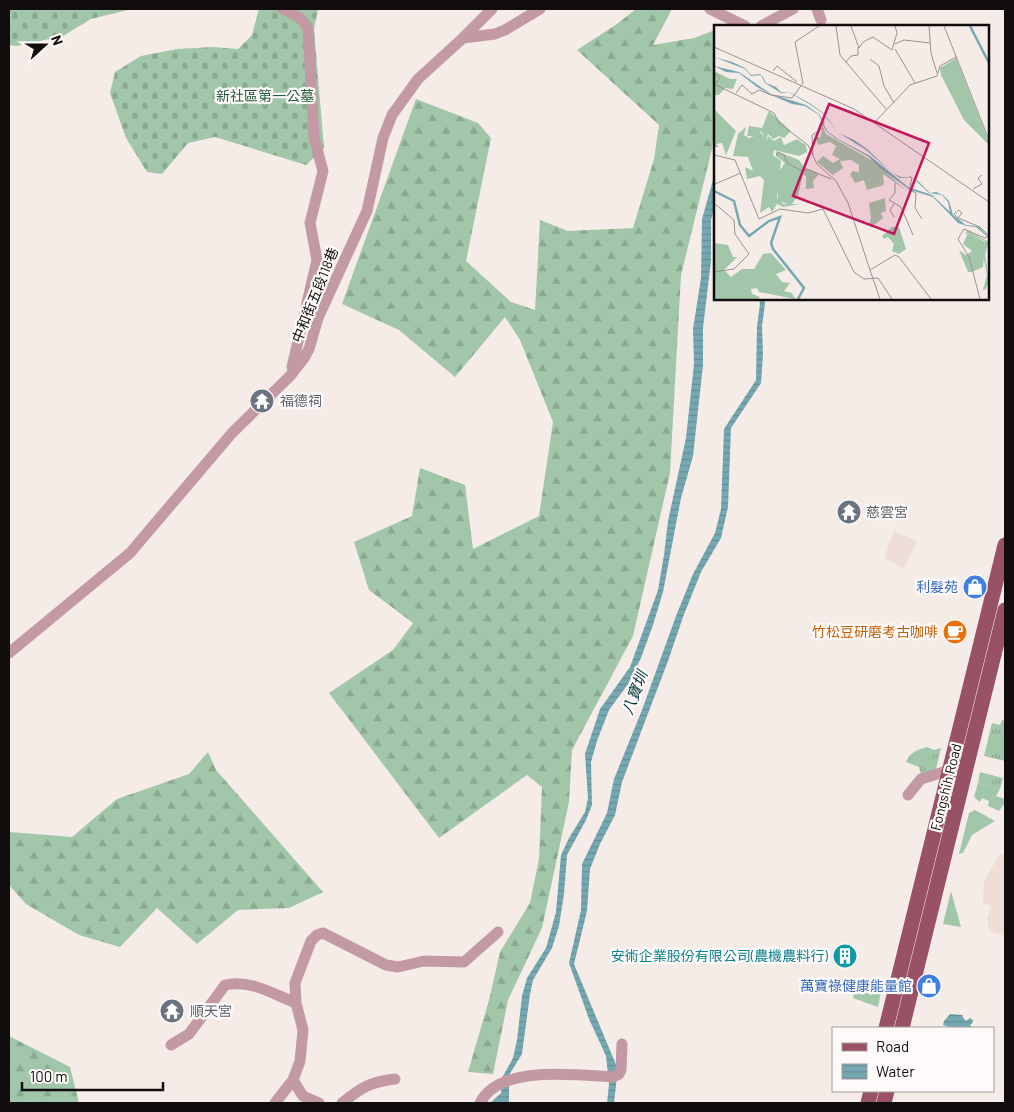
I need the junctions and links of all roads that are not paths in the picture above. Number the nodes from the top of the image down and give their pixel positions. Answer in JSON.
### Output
{"nodes":[{"id":1,"x":283,"y":9,"type":"edge"},
{"id":2,"x":492,"y":9,"type":"edge"},
{"id":3,"x":540,"y":9,"type":"edge"},
{"id":4,"x":710,"y":9,"type":"edge"},
{"id":5,"x":792,"y":9,"type":"edge"},
{"id":6,"x":743,"y":25,"type":"edge"},
{"id":7,"x":763,"y":25,"type":"edge"},
{"id":8,"x":463,"y":38,"type":"junction"},
{"id":9,"x":290,"y":376,"type":"junction"},
{"id":10,"x":1005,"y":545,"type":"edge"},
{"id":11,"x":1005,"y":610,"type":"edge"},
{"id":12,"x":9,"y":654,"type":"edge"},
{"id":13,"x":950,"y":770,"type":"junction"},
{"id":14,"x":908,"y":795,"type":"dead end"},
{"id":15,"x":498,"y":932,"type":"dead end"},
{"id":16,"x":296,"y":1003,"type":"junction"},
{"id":17,"x":886,"y":1027,"type":"edge"},
{"id":18,"x":902,"y":1027,"type":"edge"},
{"id":19,"x":622,"y":1044,"type":"dead end"},
{"id":20,"x":171,"y":1045,"type":"dead end"},
{"id":21,"x":293,"y":1080,"type":"junction"},
{"id":22,"x":395,"y":1080,"type":"dead end"},
{"id":23,"x":275,"y":1103,"type":"edge"},
{"id":24,"x":319,"y":1103,"type":"edge"},
{"id":25,"x":342,"y":1103,"type":"edge"},
{"id":26,"x":480,"y":1103,"type":"edge"}],
"edges":[{"from":1,"to":9,"type":"street"},
{"from":2,"to":8,"type":"street","name":"中和街五段118巷"},
{"from":3,"to":8,"type":"street"},
{"from":4,"to":6,"type":"street"},
{"from":5,"to":7,"type":"street"},
{"from":8,"to":9,"type":"street","name":"中和街五段118巷"},
{"from":9,"to":12,"type":"street","name":"中和街五段118巷"},
{"from":10,"to":13,"type":"main road","name":"Fongshih Road"},
{"from":11,"to":18,"type":"main road","name":"Fongshih Road"},
{"from":13,"to":14,"type":"street"},
{"from":13,"to":17,"type":"main road","name":"Fongshih Road"},
{"from":15,"to":16,"type":"street"},
{"from":16,"to":20,"type":"street"},
{"from":16,"to":21,"type":"street"},
{"from":19,"to":26,"type":"street"},
{"from":21,"to":23,"type":"street"},
{"from":21,"to":24,"type":"street"},
{"from":22,"to":25,"type":"street"}]}
